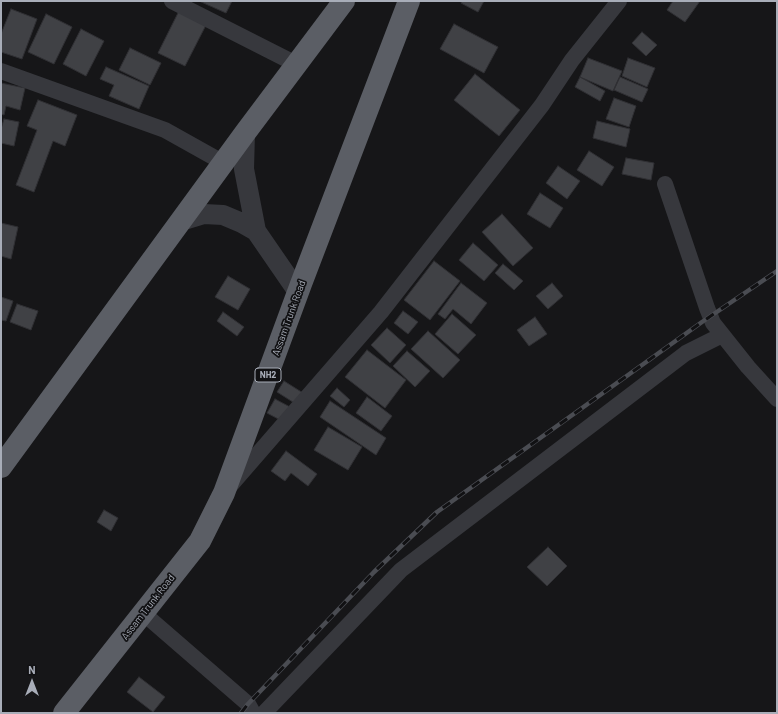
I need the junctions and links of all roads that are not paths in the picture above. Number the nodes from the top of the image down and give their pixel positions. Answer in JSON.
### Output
{"nodes":[{"id":1,"x":172,"y":1,"type":"edge"},
{"id":2,"x":344,"y":1,"type":"edge"},
{"id":3,"x":409,"y":1,"type":"edge"},
{"id":4,"x":619,"y":1,"type":"edge"},
{"id":5,"x":296,"y":64,"type":"junction"},
{"id":6,"x":1,"y":71,"type":"edge"},
{"id":7,"x":246,"y":133,"type":"junction"},
{"id":8,"x":224,"y":163,"type":"junction"},
{"id":9,"x":665,"y":184,"type":"dead end"},
{"id":10,"x":181,"y":221,"type":"junction"},
{"id":11,"x":256,"y":231,"type":"junction"},
{"id":12,"x":298,"y":292,"type":"junction"},
{"id":13,"x":722,"y":335,"type":"junction"},
{"id":14,"x":777,"y":399,"type":"edge"},
{"id":15,"x":1,"y":467,"type":"edge"},
{"id":16,"x":224,"y":493,"type":"junction"},
{"id":17,"x":143,"y":613,"type":"junction"},
{"id":18,"x":64,"y":713,"type":"edge"},
{"id":19,"x":253,"y":713,"type":"edge"},
{"id":20,"x":264,"y":713,"type":"edge"}],
"edges":[{"from":1,"to":5,"type":"street"},
{"from":2,"to":5,"type":"highway"},
{"from":3,"to":12,"type":"highway","name":"Assam Trunk Road","number":"NH2"},
{"from":4,"to":16,"type":"street"},
{"from":5,"to":7,"type":"highway"},
{"from":6,"to":8,"type":"street"},
{"from":7,"to":8,"type":"highway"},
{"from":7,"to":11,"type":"street"},
{"from":8,"to":10,"type":"highway"},
{"from":9,"to":13,"type":"street"},
{"from":10,"to":11,"type":"street"},
{"from":10,"to":15,"type":"highway"},
{"from":11,"to":12,"type":"street"},
{"from":12,"to":16,"type":"highway","name":"Assam Trunk Road","number":"NH2"},
{"from":13,"to":14,"type":"street"},
{"from":13,"to":20,"type":"street"},
{"from":16,"to":17,"type":"highway","name":"Assam Trunk Road","number":"NH2"},
{"from":17,"to":18,"type":"highway","name":"Assam Trunk Road","number":"NH2"},
{"from":17,"to":19,"type":"street"}]}
